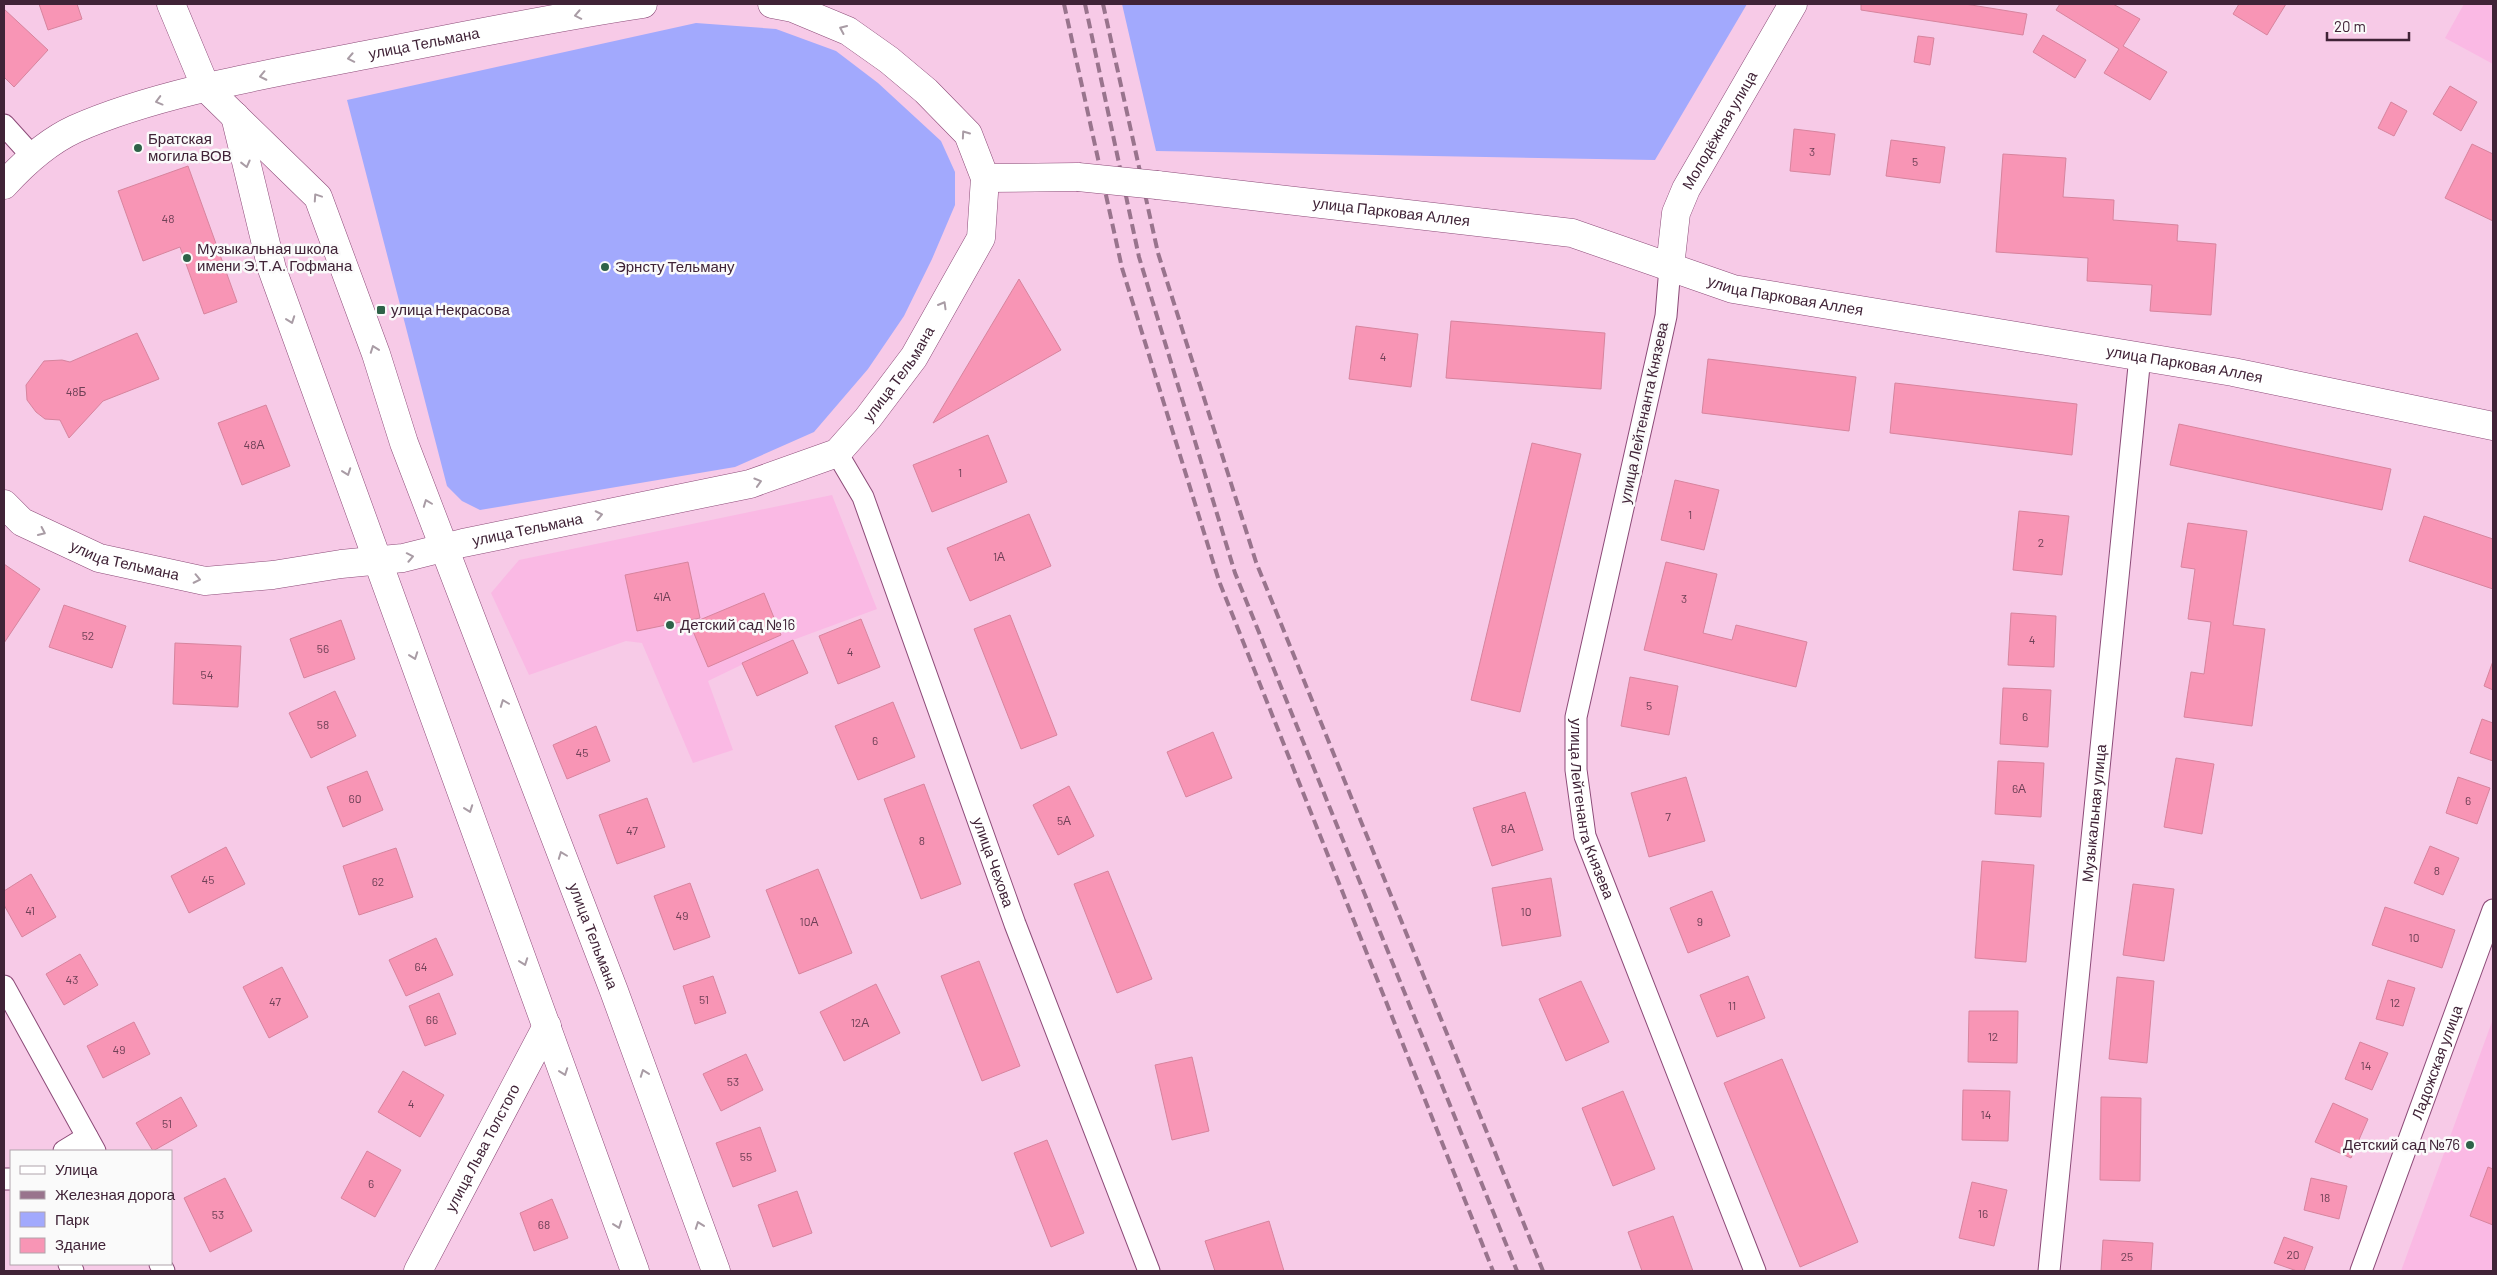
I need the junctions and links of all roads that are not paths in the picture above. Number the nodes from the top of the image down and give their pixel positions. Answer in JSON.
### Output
{"nodes":[{"id":1,"x":171,"y":4,"type":"edge"},
{"id":2,"x":643,"y":4,"type":"edge"},
{"id":3,"x":772,"y":4,"type":"edge"},
{"id":4,"x":1793,"y":4,"type":"edge"},
{"id":5,"x":206,"y":88,"type":"junction"},
{"id":6,"x":234,"y":116,"type":"junction"},
{"id":7,"x":4,"y":125,"type":"edge"},
{"id":8,"x":32,"y":156,"type":"junction"},
{"id":9,"x":985,"y":178,"type":"junction"},
{"id":10,"x":4,"y":185,"type":"edge"},
{"id":11,"x":1670,"y":267,"type":"junction"},
{"id":12,"x":2140,"y":356,"type":"junction"},
{"id":13,"x":2493,"y":426,"type":"edge"},
{"id":14,"x":837,"y":453,"type":"junction"},
{"id":15,"x":4,"y":504,"type":"edge"},
{"id":16,"x":444,"y":548,"type":"junction"},
{"id":17,"x":379,"y":561,"type":"junction"},
{"id":18,"x":2493,"y":910,"type":"edge"},
{"id":19,"x":4,"y":986,"type":"edge"},
{"id":20,"x":547,"y":1026,"type":"junction"},
{"id":21,"x":91,"y":1144,"type":"edge"},
{"id":22,"x":68,"y":1150,"type":"edge"},
{"id":23,"x":418,"y":1271,"type":"edge"},
{"id":24,"x":635,"y":1271,"type":"edge"},
{"id":25,"x":716,"y":1271,"type":"edge"},
{"id":26,"x":1149,"y":1271,"type":"edge"},
{"id":27,"x":1755,"y":1271,"type":"edge"},
{"id":28,"x":2049,"y":1271,"type":"edge"},
{"id":29,"x":2361,"y":1271,"type":"edge"}],
"edges":[{"from":1,"to":5,"type":"street","name":"улица Тельмана"},
{"from":2,"to":5,"type":"street","name":"улица Тельмана","one_way":true},
{"from":9,"to":3,"type":"street","name":"улица Тельмана","one_way":true},
{"from":4,"to":11,"type":"street","name":"Молодёжная улица"},
{"from":5,"to":6,"type":"street","name":"улица Тельмана"},
{"from":5,"to":8,"type":"street","name":"улица Тельмана","one_way":true},
{"from":16,"to":6,"type":"street","name":"улица Тельмана","one_way":true},
{"from":6,"to":17,"type":"street","one_way":true},
{"from":7,"to":8,"type":"street"},
{"from":8,"to":10,"type":"street","name":"улица Тельмана"},
{"from":9,"to":11,"type":"street","name":"улица Парковая Аллея","bridge":true},
{"from":14,"to":9,"type":"street","name":"улица Тельмана","one_way":true},
{"from":11,"to":12,"type":"street","name":"улица Парковая Аллея"},
{"from":11,"to":27,"type":"street","name":"улица Лейтенанта Князева"},
{"from":12,"to":13,"type":"street","name":"улица Парковая Аллея"},
{"from":12,"to":28,"type":"street","name":"Музыкальная улица"},
{"from":16,"to":14,"type":"street","name":"улица Тельмана","one_way":true},
{"from":14,"to":26,"type":"street","name":"улица Чехова"},
{"from":15,"to":17,"type":"street","name":"улица Тельмана","one_way":true},
{"from":17,"to":16,"type":"street","name":"улица Тельмана","one_way":true},
{"from":25,"to":16,"type":"street","name":"улица Тельмана","one_way":true},
{"from":17,"to":20,"type":"street","one_way":true},
{"from":18,"to":29,"type":"street","name":"Ладожская улица"},
{"from":19,"to":21,"type":"street"},
{"from":20,"to":23,"type":"street","name":"улица Льва Толстого"},
{"from":20,"to":24,"type":"street","one_way":true},
{"from":21,"to":22,"type":"street"}]}
